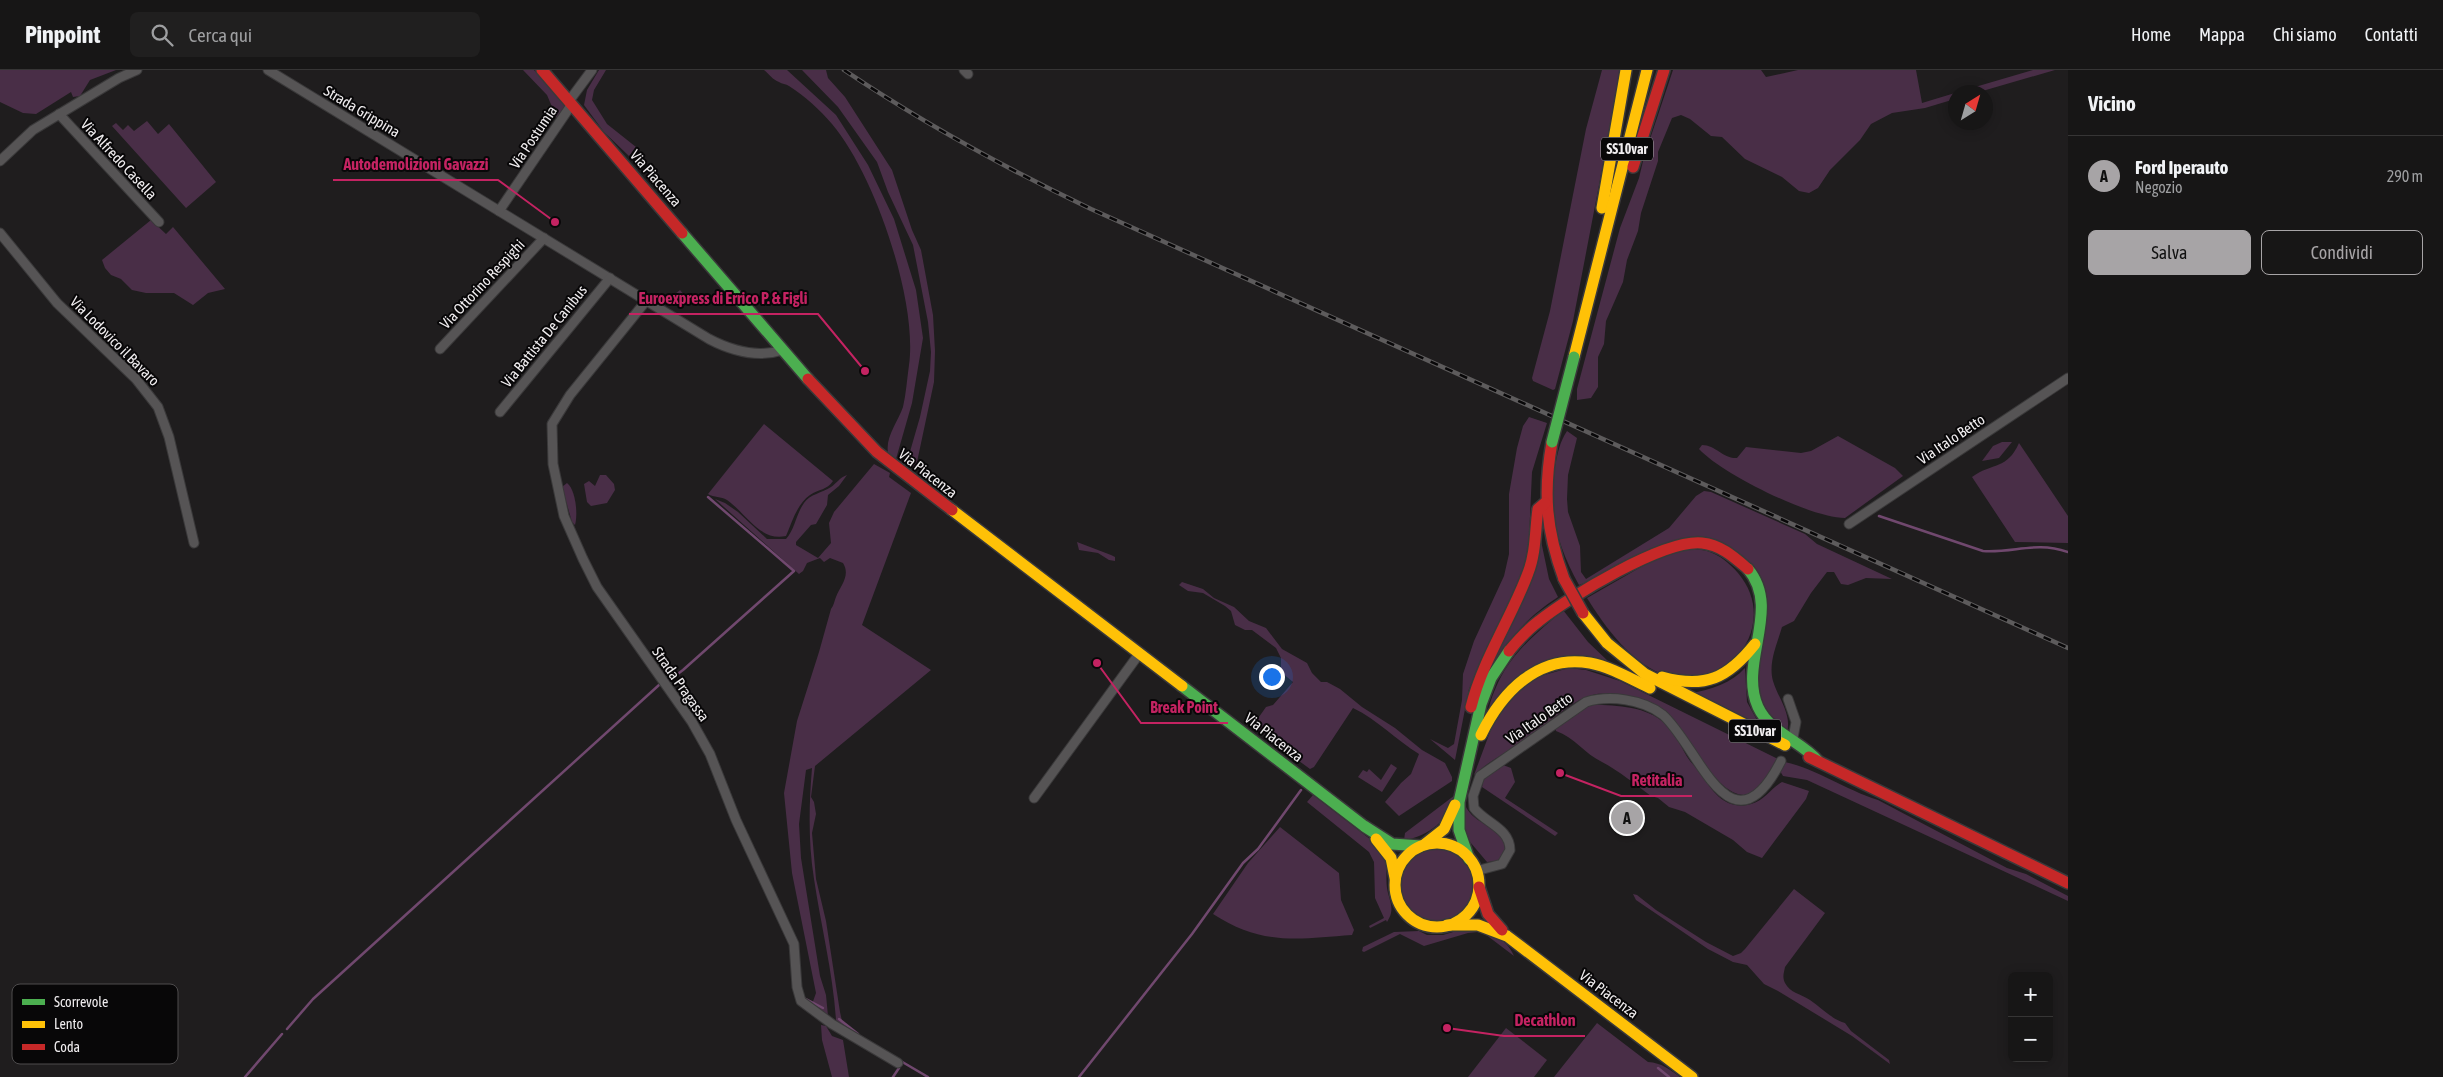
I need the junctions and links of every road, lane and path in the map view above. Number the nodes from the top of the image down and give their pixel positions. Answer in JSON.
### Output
{"nodes":[{"id":1,"x":137,"y":70,"type":"edge"},
{"id":2,"x":268,"y":70,"type":"edge"},
{"id":3,"x":542,"y":70,"type":"edge"},
{"id":4,"x":592,"y":70,"type":"edge"},
{"id":5,"x":1626,"y":70,"type":"edge"},
{"id":6,"x":1647,"y":70,"type":"edge"},
{"id":7,"x":1664,"y":70,"type":"edge"},
{"id":8,"x":570,"y":103,"type":"junction"},
{"id":9,"x":59,"y":114,"type":"junction"},
{"id":10,"x":0,"y":161,"type":"edge"},
{"id":11,"x":499,"y":210,"type":"junction"},
{"id":12,"x":159,"y":222,"type":"dead end"},
{"id":13,"x":1607,"y":229,"type":"junction"},
{"id":14,"x":0,"y":233,"type":"edge"},
{"id":15,"x":544,"y":238,"type":"junction"},
{"id":16,"x":610,"y":278,"type":"junction"},
{"id":17,"x":646,"y":300,"type":"junction"},
{"id":18,"x":440,"y":349,"type":"dead end"},
{"id":19,"x":784,"y":350,"type":"junction"},
{"id":20,"x":2068,"y":378,"type":"edge"},
{"id":21,"x":500,"y":412,"type":"dead end"},
{"id":22,"x":1545,"y":503,"type":"junction"},
{"id":23,"x":1848,"y":524,"type":"dead end"},
{"id":24,"x":194,"y":543,"type":"dead end"},
{"id":25,"x":1757,"y":641,"type":"junction"},
{"id":26,"x":1607,"y":643,"type":"junction"},
{"id":27,"x":1139,"y":654,"type":"junction"},
{"id":28,"x":1788,"y":699,"type":"dead end"},
{"id":29,"x":1693,"y":700,"type":"junction"},
{"id":30,"x":1792,"y":738,"type":"dead end"},
{"id":31,"x":1781,"y":761,"type":"dead end"},
{"id":32,"x":1818,"y":761,"type":"junction"},
{"id":33,"x":1468,"y":765,"type":"junction"},
{"id":34,"x":1460,"y":791,"type":"junction"},
{"id":35,"x":1034,"y":798,"type":"dead end"},
{"id":36,"x":1364,"y":826,"type":"junction"},
{"id":37,"x":1423,"y":845,"type":"junction"},
{"id":38,"x":1469,"y":859,"type":"junction"},
{"id":39,"x":1476,"y":871,"type":"junction"},
{"id":40,"x":1395,"y":880,"type":"junction"},
{"id":41,"x":2068,"y":883,"type":"edge"},
{"id":42,"x":1478,"y":886,"type":"junction"},
{"id":43,"x":1446,"y":925,"type":"junction"},
{"id":44,"x":1507,"y":936,"type":"junction"},
{"id":45,"x":898,"y":1062,"type":"dead end"},
{"id":46,"x":1692,"y":1077,"type":"edge"}],
"edges":[{"from":1,"to":9,"type":"street"},
{"from":2,"to":11,"type":"street","name":"Strada Grippina"},
{"from":3,"to":8,"type":"main road","name":"Via Piacenza"},
{"from":4,"to":8,"type":"street","name":"Via Postumia"},
{"from":5,"to":13,"type":"main road"},
{"from":6,"to":13,"type":"main road","number":"SS10var"},
{"from":7,"to":13,"type":"main road"},
{"from":8,"to":11,"type":"street","name":"Via Postumia"},
{"from":8,"to":19,"type":"main road","name":"Via Piacenza"},
{"from":9,"to":10,"type":"street"},
{"from":9,"to":12,"type":"street","name":"Via Alfredo Casella"},
{"from":11,"to":15,"type":"street","name":"Strada Grippina"},
{"from":13,"to":22,"type":"main road","number":"SS10var","bridge":true},
{"from":14,"to":24,"type":"street","name":"Via Lodovico il Bavaro"},
{"from":15,"to":16,"type":"street","name":"Strada Grippina"},
{"from":15,"to":18,"type":"street","name":"Via Ottorino Respighi"},
{"from":16,"to":17,"type":"street","name":"Strada Grippina"},
{"from":16,"to":21,"type":"street","name":"Via Battista De Canibus"},
{"from":17,"to":19,"type":"street","name":"Strada Grippina"},
{"from":17,"to":45,"type":"street","name":"Strada Pragassa"},
{"from":19,"to":27,"type":"main road","name":"Via Piacenza"},
{"from":20,"to":23,"type":"street","name":"Via Italo Betto"},
{"from":22,"to":26,"type":"main road","number":"SS10var","bridge":true},
{"from":22,"to":34,"type":"main road"},
{"from":25,"to":26,"type":"main road"},
{"from":25,"to":32,"type":"main road"},
{"from":25,"to":33,"type":"main road"},
{"from":26,"to":29,"type":"main road","number":"SS10var"},
{"from":27,"to":35,"type":"street"},
{"from":27,"to":36,"type":"main road","name":"Via Piacenza"},
{"from":28,"to":30,"type":"street"},
{"from":29,"to":32,"type":"main road","number":"SS10var"},
{"from":29,"to":33,"type":"main road"},
{"from":31,"to":39,"type":"street","name":"Via Italo Betto"},
{"from":32,"to":41,"type":"main road","number":"SS10var"},
{"from":33,"to":34,"type":"main road"},
{"from":34,"to":37,"type":"main road"},
{"from":34,"to":38,"type":"main road"},
{"from":36,"to":37,"type":"main road","name":"Via Piacenza"},
{"from":36,"to":40,"type":"main road","name":"Via Piacenza"},
{"from":37,"to":38,"type":"main road"},
{"from":37,"to":40,"type":"main road"},
{"from":38,"to":39,"type":"main road"},
{"from":39,"to":42,"type":"main road"},
{"from":40,"to":43,"type":"main road"},
{"from":42,"to":43,"type":"main road"},
{"from":42,"to":44,"type":"main road"},
{"from":43,"to":44,"type":"main road"},
{"from":44,"to":46,"type":"main road","name":"Via Piacenza"}]}
